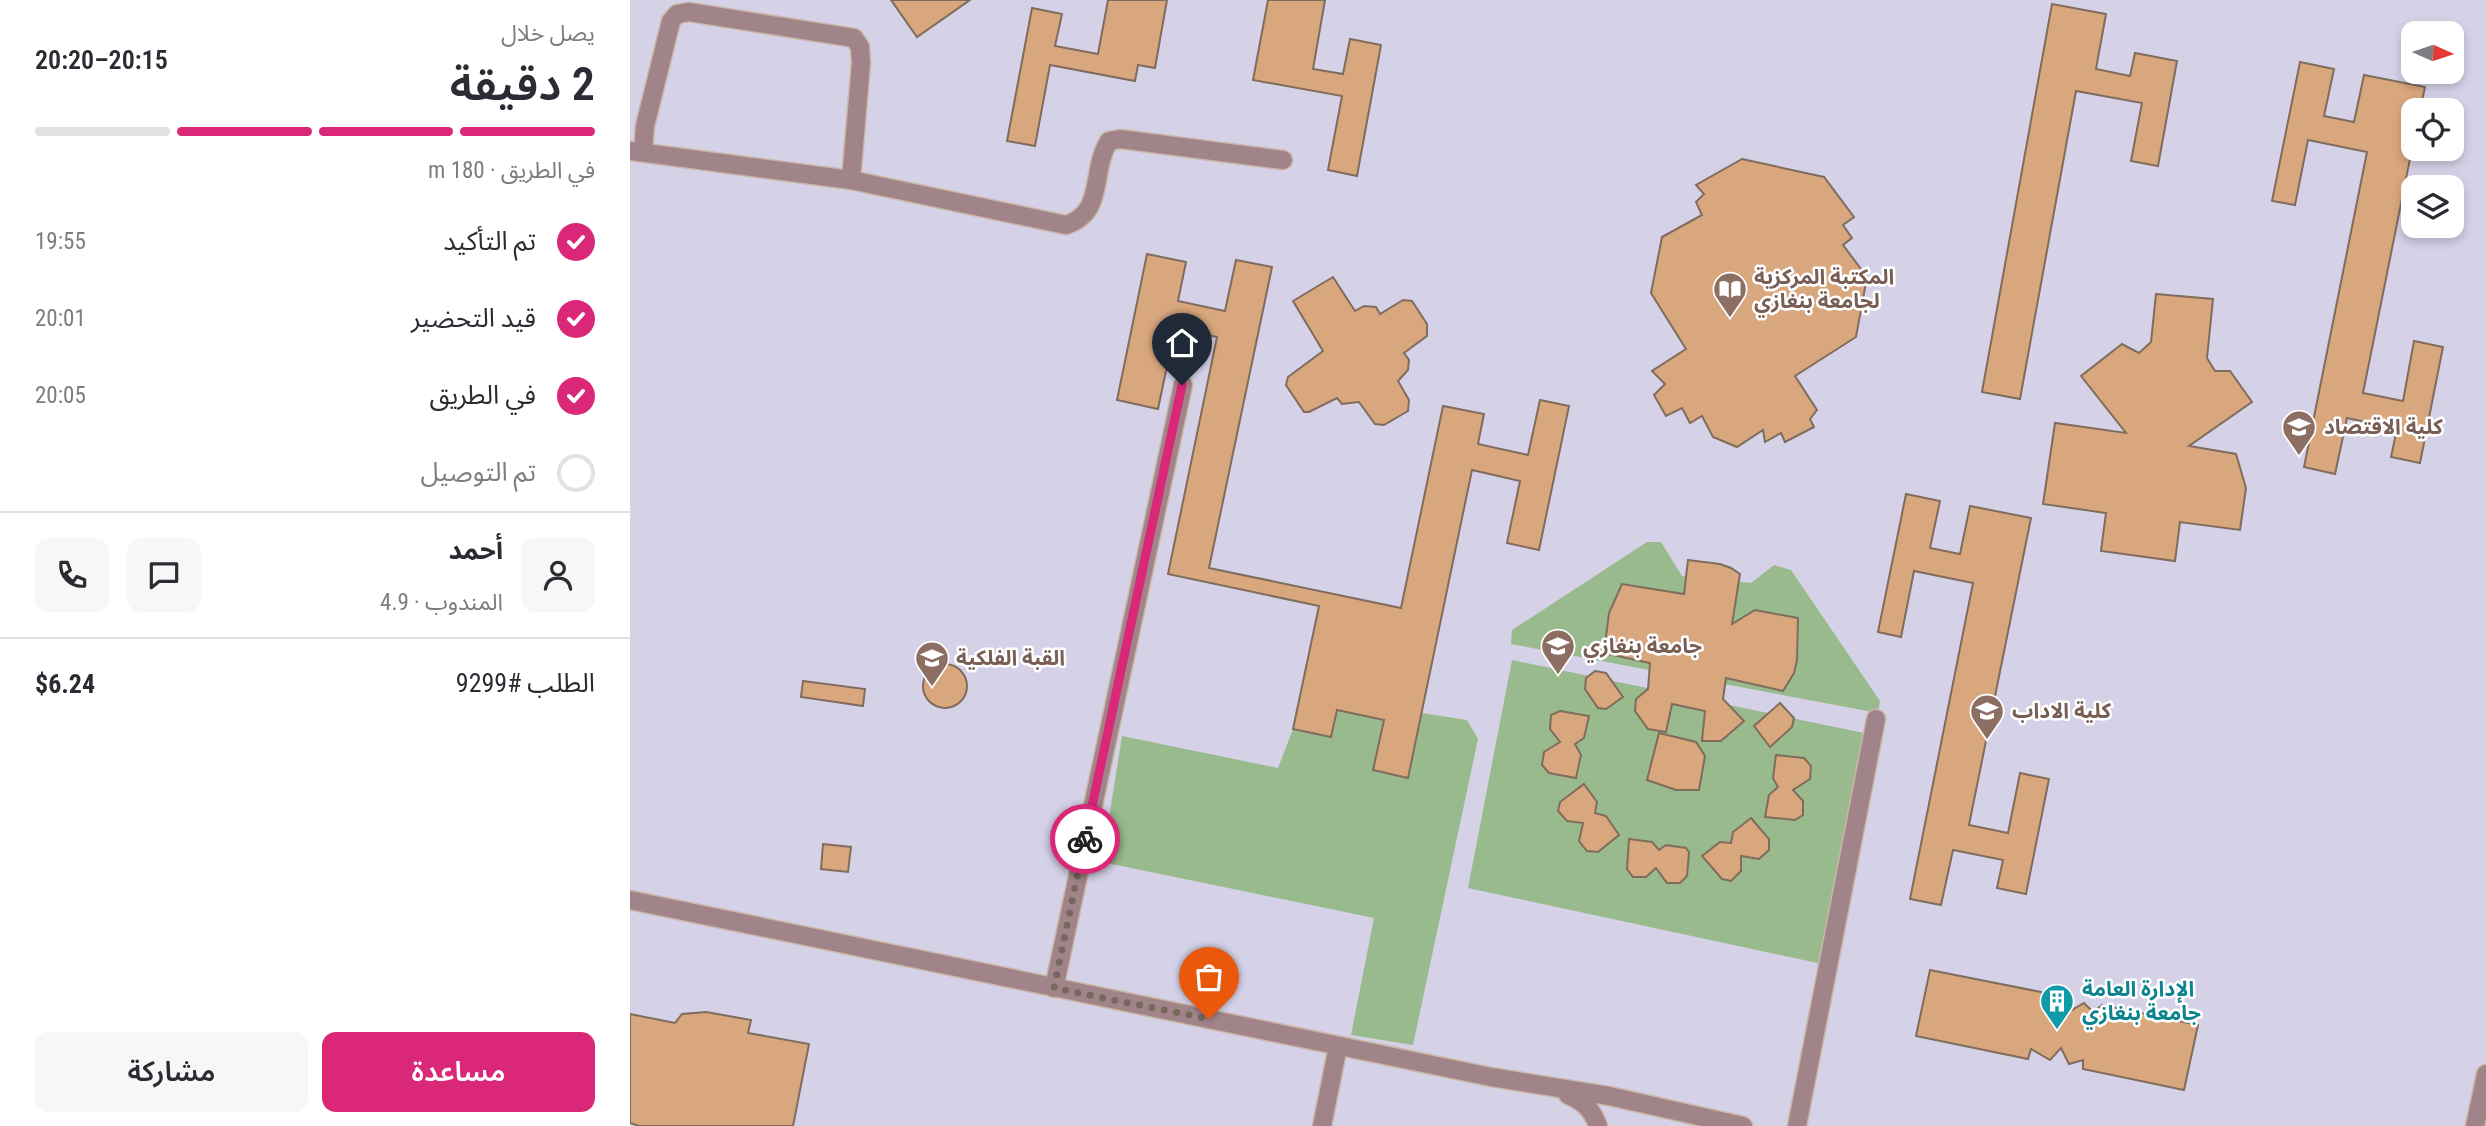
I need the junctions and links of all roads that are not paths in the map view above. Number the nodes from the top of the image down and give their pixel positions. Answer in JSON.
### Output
{"nodes":[{"id":1,"x":638,"y":125,"type":"edge"},
{"id":2,"x":636,"y":152,"type":"edge"},
{"id":3,"x":1283,"y":160,"type":"dead end"},
{"id":4,"x":852,"y":180,"type":"junction"},
{"id":5,"x":1182,"y":385,"type":"dead end"},
{"id":6,"x":1876,"y":719,"type":"dead end"},
{"id":7,"x":630,"y":900,"type":"edge"},
{"id":8,"x":1054,"y":988,"type":"junction"},
{"id":9,"x":1338,"y":1046,"type":"junction"},
{"id":10,"x":2486,"y":1074,"type":"edge"},
{"id":11,"x":1554,"y":1088,"type":"junction"},
{"id":12,"x":1322,"y":1126,"type":"edge"},
{"id":13,"x":1598,"y":1126,"type":"edge"},
{"id":14,"x":1743,"y":1126,"type":"edge"},
{"id":15,"x":1797,"y":1126,"type":"edge"},
{"id":16,"x":2476,"y":1126,"type":"edge"}],
"edges":[{"from":1,"to":2,"type":"lane"},
{"from":1,"to":4,"type":"lane"},
{"from":2,"to":4,"type":"lane"},
{"from":3,"to":4,"type":"lane"},
{"from":5,"to":8,"type":"lane"},
{"from":6,"to":15,"type":"lane"},
{"from":7,"to":8,"type":"lane"},
{"from":8,"to":9,"type":"lane"},
{"from":9,"to":11,"type":"lane"},
{"from":9,"to":12,"type":"lane"},
{"from":10,"to":16,"type":"lane"},
{"from":11,"to":13,"type":"lane"},
{"from":11,"to":14,"type":"lane"}]}
